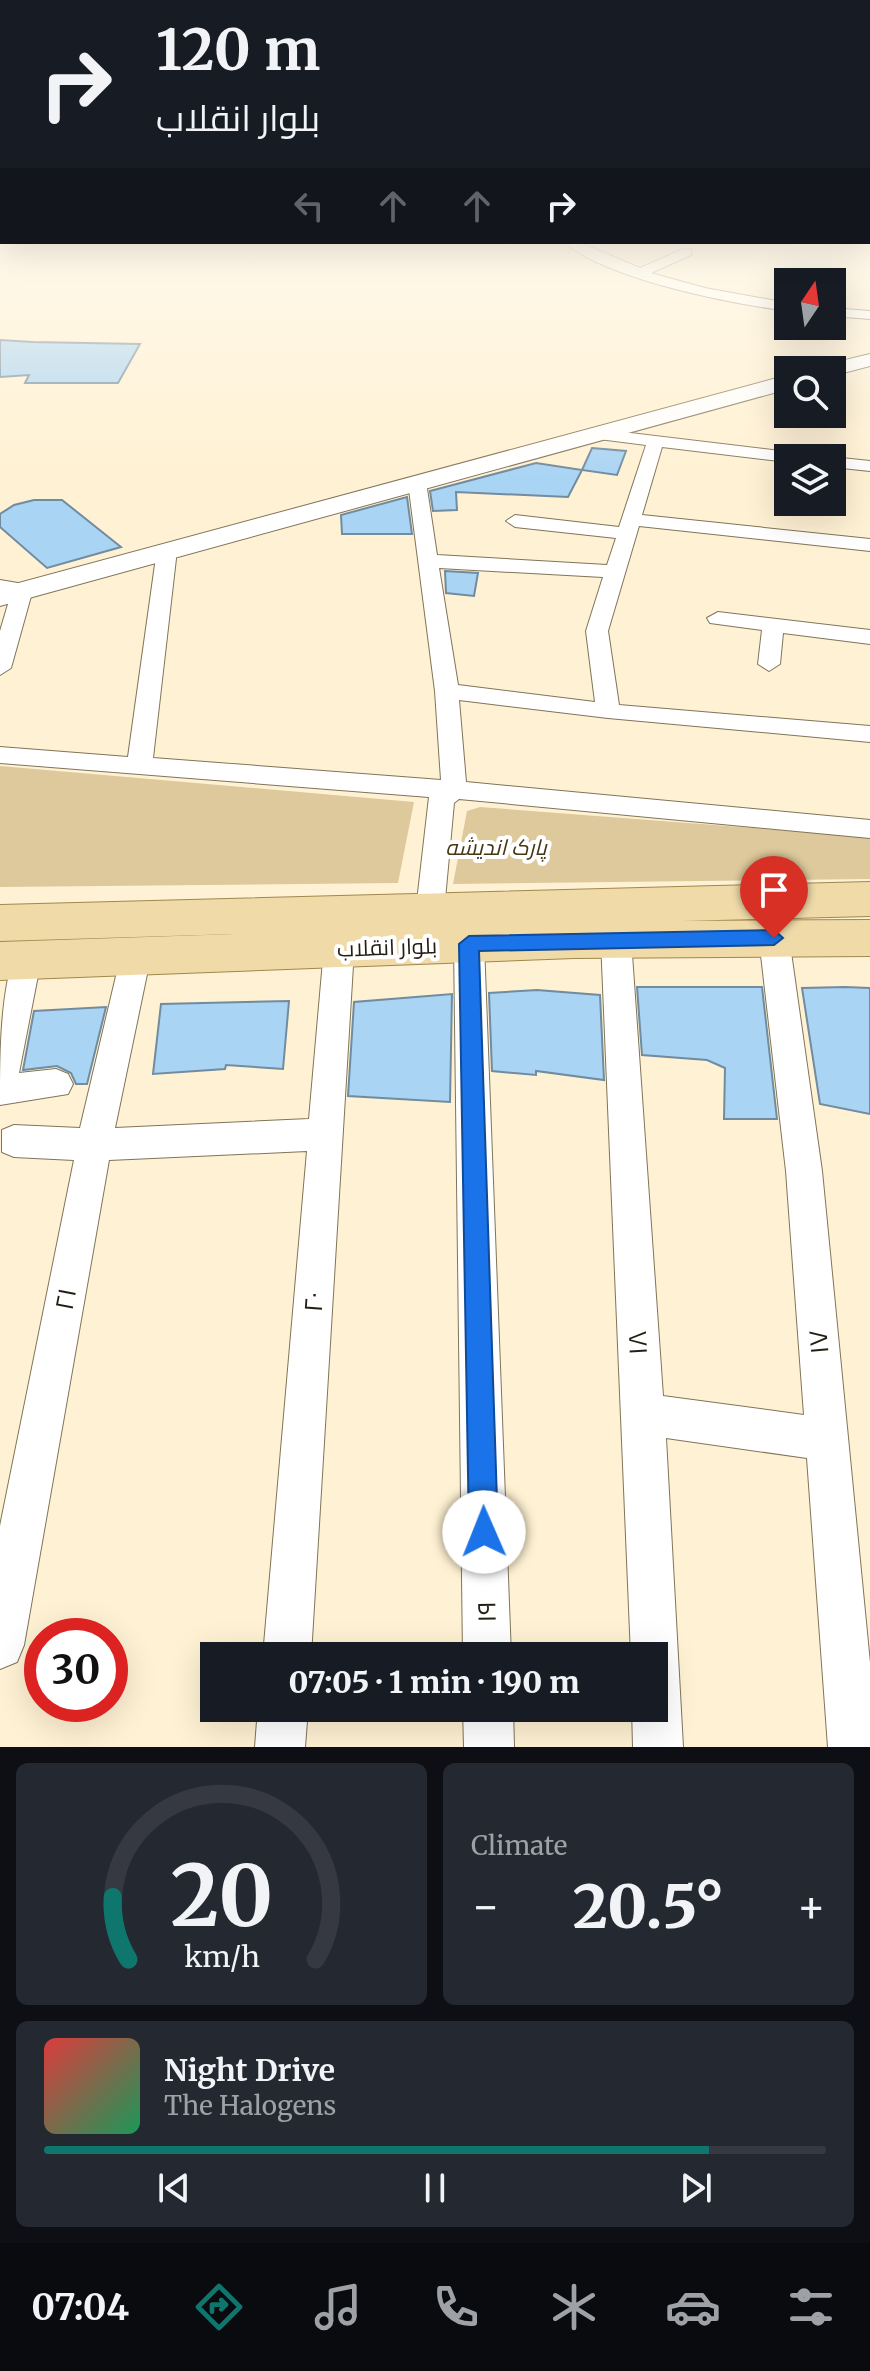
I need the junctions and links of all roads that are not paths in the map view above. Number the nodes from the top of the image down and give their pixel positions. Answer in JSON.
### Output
{"nodes":[{"id":1,"x":867,"y":362,"type":"edge"},
{"id":2,"x":846,"y":367,"type":"edge"},
{"id":3,"x":774,"y":386,"type":"edge"},
{"id":4,"x":597,"y":434,"type":"junction"},
{"id":5,"x":655,"y":443,"type":"junction"},
{"id":6,"x":774,"y":456,"type":"edge"},
{"id":7,"x":846,"y":463,"type":"edge"},
{"id":8,"x":870,"y":466,"type":"edge"},
{"id":9,"x":417,"y":482,"type":"junction"},
{"id":10,"x":515,"y":521,"type":"dead end"},
{"id":11,"x":629,"y":527,"type":"junction"},
{"id":12,"x":870,"y":545,"type":"edge"},
{"id":13,"x":167,"y":550,"type":"junction"},
{"id":14,"x":430,"y":561,"type":"junction"},
{"id":15,"x":615,"y":572,"type":"junction"},
{"id":16,"x":8,"y":590,"type":"edge"},
{"id":17,"x":718,"y":618,"type":"dead end"},
{"id":18,"x":773,"y":625,"type":"junction"},
{"id":19,"x":870,"y":637,"type":"edge"},
{"id":20,"x":769,"y":664,"type":"dead end"},
{"id":21,"x":0,"y":668,"type":"edge"},
{"id":22,"x":447,"y":691,"type":"junction"},
{"id":23,"x":608,"y":711,"type":"junction"},
{"id":24,"x":870,"y":734,"type":"edge"},
{"id":25,"x":0,"y":755,"type":"edge"},
{"id":26,"x":139,"y":767,"type":"junction"},
{"id":27,"x":454,"y":790,"type":"junction"},
{"id":28,"x":870,"y":829,"type":"edge"},
{"id":29,"x":870,"y":899,"type":"edge"},
{"id":30,"x":443,"y":933,"type":"junction"},
{"id":31,"x":774,"y":938,"type":"junction"},
{"id":32,"x":870,"y":938,"type":"edge"},
{"id":33,"x":616,"y":940,"type":"junction"},
{"id":34,"x":9,"y":948,"type":"edge"},
{"id":35,"x":339,"y":949,"type":"junction"},
{"id":36,"x":136,"y":955,"type":"junction"},
{"id":37,"x":0,"y":1083,"type":"edge"},
{"id":38,"x":56,"y":1084,"type":"dead end"},
{"id":39,"x":0,"y":1090,"type":"edge"},
{"id":40,"x":325,"y":1134,"type":"junction"},
{"id":41,"x":14,"y":1141,"type":"dead end"},
{"id":42,"x":94,"y":1145,"type":"junction"},
{"id":43,"x":641,"y":1414,"type":"junction"},
{"id":44,"x":826,"y":1439,"type":"junction"},
{"id":45,"x":288,"y":1642,"type":"edge"},
{"id":46,"x":486,"y":1642,"type":"edge"},
{"id":47,"x":0,"y":1645,"type":"edge"},
{"id":48,"x":282,"y":1722,"type":"edge"},
{"id":49,"x":488,"y":1722,"type":"edge"},
{"id":50,"x":280,"y":1747,"type":"edge"},
{"id":51,"x":489,"y":1747,"type":"edge"},
{"id":52,"x":658,"y":1747,"type":"edge"},
{"id":53,"x":853,"y":1747,"type":"edge"}],
"edges":[{"from":1,"to":2,"type":"street"},
{"from":3,"to":4,"type":"street"},
{"from":4,"to":5,"type":"street"},
{"from":4,"to":9,"type":"street"},
{"from":5,"to":6,"type":"street"},
{"from":5,"to":11,"type":"street"},
{"from":7,"to":8,"type":"street"},
{"from":9,"to":13,"type":"street"},
{"from":9,"to":14,"type":"street"},
{"from":10,"to":11,"type":"street"},
{"from":11,"to":12,"type":"street"},
{"from":11,"to":15,"type":"street"},
{"from":13,"to":16,"type":"street"},
{"from":13,"to":26,"type":"street"},
{"from":14,"to":15,"type":"street"},
{"from":14,"to":22,"type":"street"},
{"from":15,"to":23,"type":"street"},
{"from":16,"to":21,"type":"street"},
{"from":17,"to":18,"type":"street"},
{"from":18,"to":19,"type":"street"},
{"from":18,"to":20,"type":"street"},
{"from":22,"to":23,"type":"street"},
{"from":22,"to":27,"type":"street"},
{"from":23,"to":24,"type":"street"},
{"from":25,"to":26,"type":"street"},
{"from":26,"to":27,"type":"street"},
{"from":27,"to":28,"type":"street"},
{"from":27,"to":30,"type":"street","name":"۱۹"},
{"from":29,"to":30,"type":"main road","name":"بلوار انقلاب"},
{"from":30,"to":33,"type":"main road","name":"بلوار انقلاب"},
{"from":30,"to":34,"type":"main road","name":"بلوار انقلاب"},
{"from":30,"to":35,"type":"main road","name":"بلوار انقلاب"},
{"from":30,"to":46,"type":"street","name":"۱۹"},
{"from":31,"to":32,"type":"main road","name":"بلوار انقلاب"},
{"from":31,"to":33,"type":"main road","name":"بلوار انقلاب"},
{"from":31,"to":44,"type":"street","name":"۱۷"},
{"from":33,"to":43,"type":"street","name":"۱۸"},
{"from":34,"to":36,"type":"main road","name":"بلوار انقلاب"},
{"from":34,"to":37,"type":"street"},
{"from":35,"to":36,"type":"main road","name":"بلوار انقلاب"},
{"from":35,"to":40,"type":"street","name":"۲۰"},
{"from":36,"to":42,"type":"street","name":"۲۱"},
{"from":38,"to":39,"type":"street"},
{"from":40,"to":42,"type":"street"},
{"from":40,"to":45,"type":"street","name":"۲۰"},
{"from":41,"to":42,"type":"street"},
{"from":42,"to":47,"type":"street","name":"۲۱"},
{"from":43,"to":44,"type":"street"},
{"from":43,"to":52,"type":"street","name":"۱۸"},
{"from":44,"to":53,"type":"street","name":"۱۷"},
{"from":48,"to":50,"type":"street"},
{"from":49,"to":51,"type":"street"}]}
